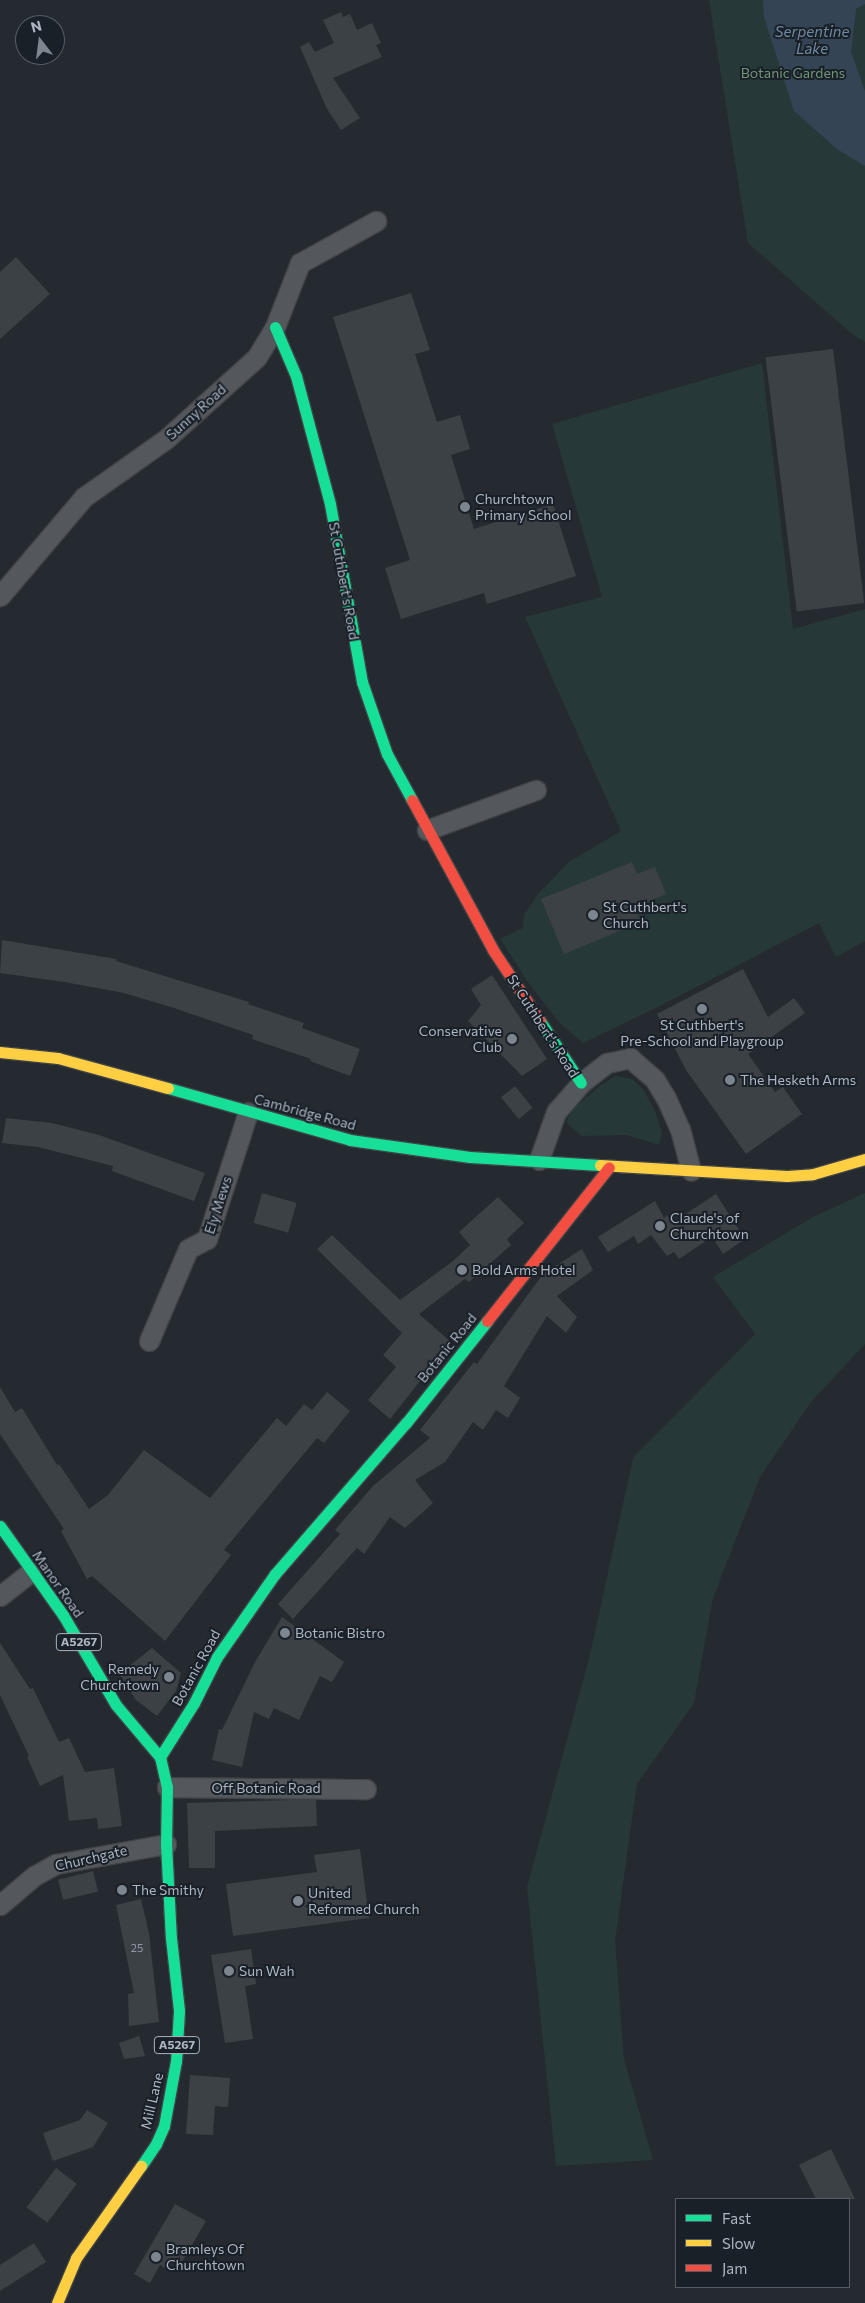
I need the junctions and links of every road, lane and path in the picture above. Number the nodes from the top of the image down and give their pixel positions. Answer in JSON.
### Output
{"nodes":[{"id":1,"x":376,"y":221,"type":"dead end"},
{"id":2,"x":275,"y":328,"type":"junction"},
{"id":3,"x":0,"y":596,"type":"edge"},
{"id":4,"x":536,"y":790,"type":"dead end"},
{"id":5,"x":427,"y":830,"type":"junction"},
{"id":6,"x":0,"y":1052,"type":"edge"},
{"id":7,"x":580,"y":1083,"type":"junction"},
{"id":8,"x":248,"y":1112,"type":"junction"},
{"id":9,"x":865,"y":1159,"type":"edge"},
{"id":10,"x":539,"y":1160,"type":"junction"},
{"id":11,"x":609,"y":1167,"type":"junction"},
{"id":12,"x":691,"y":1171,"type":"junction"},
{"id":13,"x":149,"y":1341,"type":"dead end"},
{"id":14,"x":0,"y":1526,"type":"edge"},
{"id":15,"x":31,"y":1572,"type":"junction"},
{"id":16,"x":0,"y":1596,"type":"edge"},
{"id":17,"x":160,"y":1758,"type":"junction"},
{"id":18,"x":168,"y":1787,"type":"junction"},
{"id":19,"x":366,"y":1789,"type":"dead end"},
{"id":20,"x":166,"y":1844,"type":"junction"},
{"id":21,"x":0,"y":1905,"type":"edge"},
{"id":22,"x":57,"y":2303,"type":"edge"}],
"edges":[{"from":1,"to":2,"type":"street","name":"Sunny Road"},
{"from":2,"to":3,"type":"street","name":"Sunny Road"},
{"from":2,"to":5,"type":"main road","name":"St Cuthbert's Road"},
{"from":4,"to":5,"type":"street"},
{"from":5,"to":7,"type":"main road","name":"St Cuthbert's Road"},
{"from":6,"to":8,"type":"main road","name":"Cambridge Road"},
{"from":7,"to":10,"type":"street"},
{"from":7,"to":12,"type":"street","name":"St Cuthbert's Road"},
{"from":8,"to":10,"type":"main road","name":"Cambridge Road"},
{"from":8,"to":13,"type":"street","name":"Ely Mews"},
{"from":9,"to":12,"type":"main road"},
{"from":10,"to":11,"type":"main road","name":"Cambridge Road"},
{"from":11,"to":12,"type":"main road"},
{"from":11,"to":17,"type":"main road","name":"Botanic Road"},
{"from":14,"to":15,"type":"main road","name":"Manor Road","number":"A5267"},
{"from":15,"to":16,"type":"street"},
{"from":15,"to":17,"type":"main road","name":"Manor Road","number":"A5267"},
{"from":17,"to":18,"type":"main road","name":"Mill Lane","number":"A5267"},
{"from":18,"to":19,"type":"street","name":"Off Botanic Road"},
{"from":18,"to":20,"type":"main road","name":"Mill Lane","number":"A5267"},
{"from":20,"to":21,"type":"street","name":"Churchgate"},
{"from":20,"to":22,"type":"main road","name":"Mill Lane","number":"A5267"}]}
